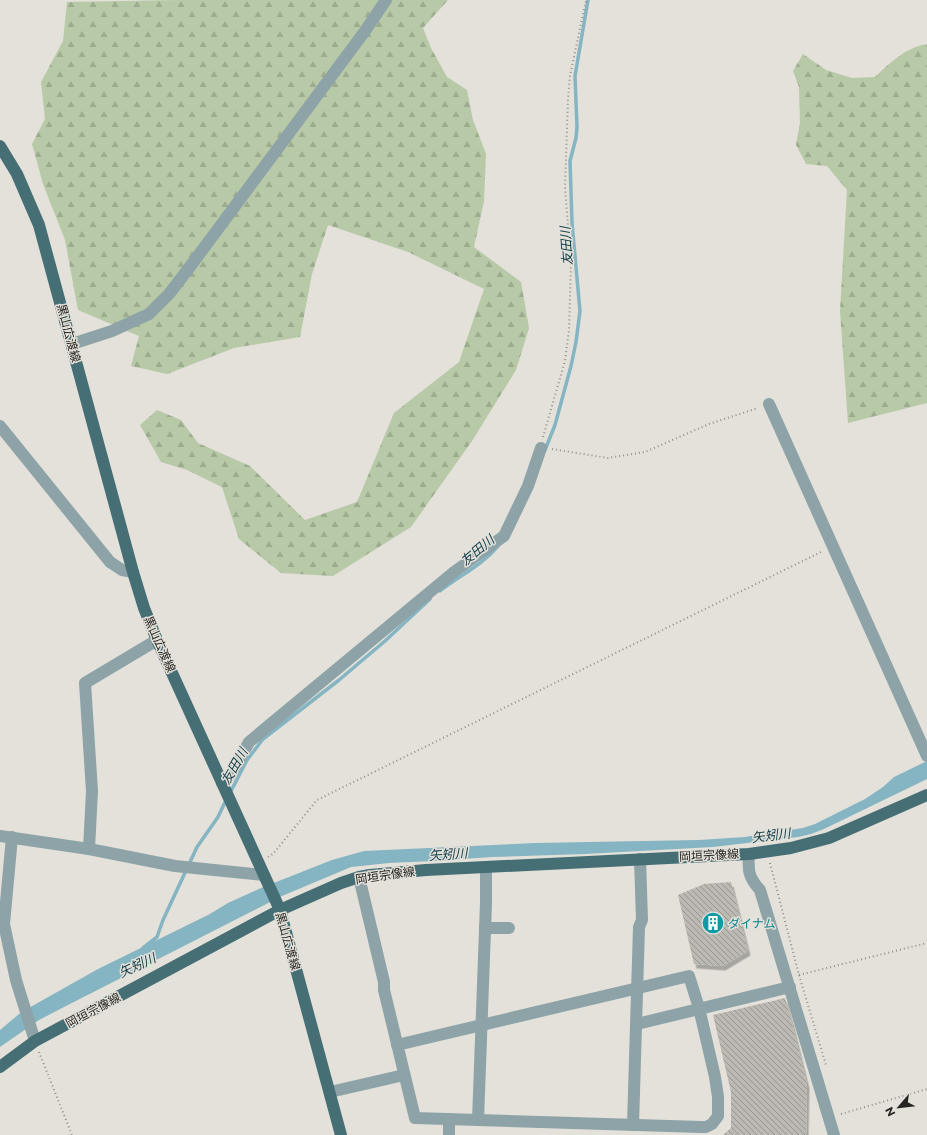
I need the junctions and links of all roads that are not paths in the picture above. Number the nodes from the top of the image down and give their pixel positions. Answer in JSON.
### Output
{"nodes":[{"id":1,"x":386,"y":0,"type":"edge"},
{"id":2,"x":0,"y":146,"type":"edge"},
{"id":3,"x":72,"y":344,"type":"junction"},
{"id":4,"x":769,"y":404,"type":"road end"},
{"id":5,"x":3,"y":435,"type":"edge"},
{"id":6,"x":541,"y":448,"type":"road end"},
{"id":7,"x":133,"y":572,"type":"junction"},
{"id":8,"x":157,"y":640,"type":"junction"},
{"id":9,"x":927,"y":756,"type":"edge"},
{"id":10,"x":222,"y":783,"type":"junction"},
{"id":11,"x":927,"y":795,"type":"edge"},
{"id":12,"x":6,"y":836,"type":"edge"},
{"id":13,"x":89,"y":849,"type":"junction"},
{"id":14,"x":749,"y":854,"type":"junction"},
{"id":15,"x":640,"y":859,"type":"junction"},
{"id":16,"x":486,"y":867,"type":"junction"},
{"id":17,"x":264,"y":875,"type":"junction"},
{"id":18,"x":359,"y":877,"type":"junction"},
{"id":19,"x":280,"y":910,"type":"junction"},
{"id":20,"x":486,"y":928,"type":"junction"},
{"id":21,"x":509,"y":928,"type":"dead end"},
{"id":22,"x":790,"y":987,"type":"junction"},
{"id":23,"x":638,"y":989,"type":"junction"},
{"id":24,"x":699,"y":1008,"type":"junction"},
{"id":25,"x":637,"y":1024,"type":"junction"},
{"id":26,"x":482,"y":1025,"type":"junction"},
{"id":27,"x":35,"y":1041,"type":"junction"},
{"id":28,"x":397,"y":1045,"type":"junction"},
{"id":29,"x":0,"y":1067,"type":"edge"},
{"id":30,"x":404,"y":1075,"type":"junction"},
{"id":31,"x":330,"y":1092,"type":"junction"},
{"id":32,"x":449,"y":1119,"type":"junction"},
{"id":33,"x":478,"y":1120,"type":"junction"},
{"id":34,"x":633,"y":1125,"type":"junction"},
{"id":35,"x":341,"y":1135,"type":"edge"},
{"id":36,"x":448,"y":1135,"type":"edge"},
{"id":37,"x":834,"y":1135,"type":"edge"}],
"edges":[{"from":1,"to":3,"type":"street"},
{"from":2,"to":3,"type":"main road","name":"黒山広渡線"},
{"from":3,"to":7,"type":"main road","name":"黒山広渡線"},
{"from":4,"to":9,"type":"street"},
{"from":5,"to":7,"type":"street"},
{"from":6,"to":10,"type":"street"},
{"from":7,"to":8,"type":"main road","name":"黒山広渡線"},
{"from":8,"to":10,"type":"main road","name":"黒山広渡線"},
{"from":8,"to":13,"type":"street"},
{"from":10,"to":17,"type":"main road","name":"黒山広渡線"},
{"from":11,"to":14,"type":"main road","name":"岡垣宗像線"},
{"from":12,"to":13,"type":"street"},
{"from":12,"to":27,"type":"street"},
{"from":13,"to":17,"type":"street"},
{"from":14,"to":15,"type":"main road","name":"岡垣宗像線"},
{"from":14,"to":22,"type":"street"},
{"from":15,"to":16,"type":"main road","name":"岡垣宗像線"},
{"from":15,"to":23,"type":"street"},
{"from":16,"to":18,"type":"main road","name":"岡垣宗像線"},
{"from":16,"to":20,"type":"street"},
{"from":17,"to":19,"type":"main road","name":"黒山広渡線"},
{"from":18,"to":19,"type":"main road","name":"岡垣宗像線"},
{"from":18,"to":28,"type":"street"},
{"from":19,"to":27,"type":"main road","name":"岡垣宗像線"},
{"from":19,"to":31,"type":"main road","name":"黒山広渡線"},
{"from":20,"to":21,"type":"street"},
{"from":20,"to":26,"type":"street"},
{"from":22,"to":24,"type":"street"},
{"from":22,"to":37,"type":"street"},
{"from":23,"to":24,"type":"street"},
{"from":23,"to":25,"type":"street"},
{"from":23,"to":26,"type":"street"},
{"from":24,"to":25,"type":"street"},
{"from":24,"to":34,"type":"street"},
{"from":25,"to":34,"type":"street"},
{"from":26,"to":28,"type":"street"},
{"from":26,"to":33,"type":"street"},
{"from":27,"to":29,"type":"main road","name":"岡垣宗像線"},
{"from":28,"to":30,"type":"street"},
{"from":30,"to":31,"type":"street"},
{"from":30,"to":32,"type":"street"},
{"from":31,"to":35,"type":"main road","name":"黒山広渡線"},
{"from":32,"to":33,"type":"street"},
{"from":32,"to":36,"type":"street"},
{"from":33,"to":34,"type":"street"}]}
